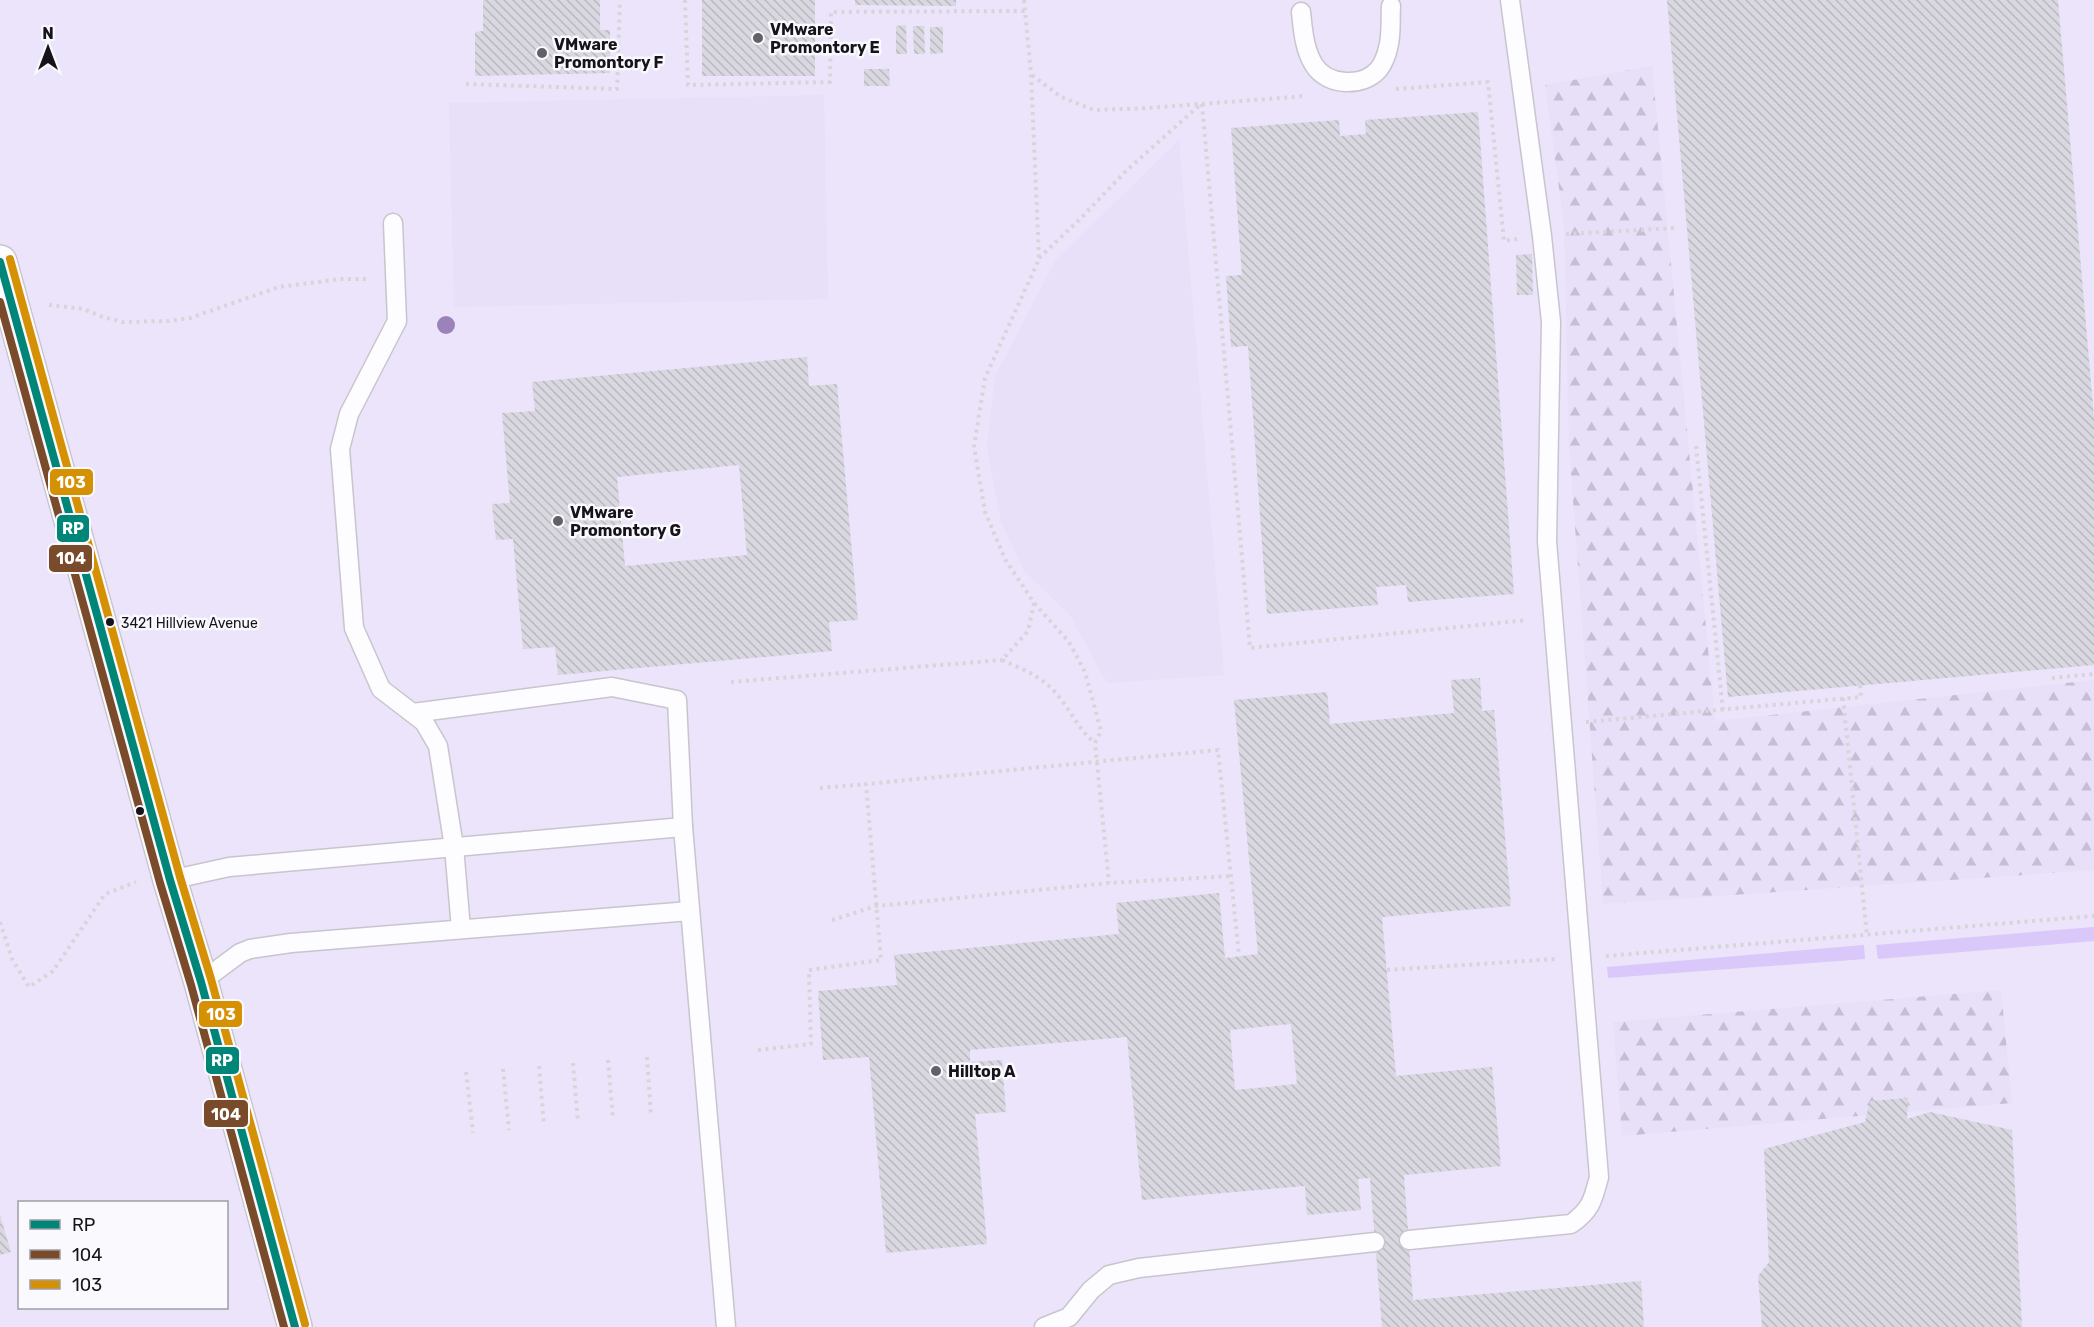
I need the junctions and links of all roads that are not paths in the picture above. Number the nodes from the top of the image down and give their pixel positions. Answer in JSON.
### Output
{"nodes":[{"id":1,"x":1510,"y":0,"type":"edge"},
{"id":2,"x":1391,"y":6,"type":"dead end"},
{"id":3,"x":1301,"y":12,"type":"dead end"},
{"id":4,"x":393,"y":223,"type":"dead end"},
{"id":5,"x":0,"y":262,"type":"edge"},
{"id":6,"x":6,"y":309,"type":"edge"},
{"id":7,"x":413,"y":713,"type":"junction"},
{"id":8,"x":683,"y":827,"type":"junction"},
{"id":9,"x":454,"y":847,"type":"junction"},
{"id":10,"x":169,"y":875,"type":"junction"},
{"id":11,"x":690,"y":910,"type":"junction"},
{"id":12,"x":461,"y":929,"type":"junction"},
{"id":13,"x":201,"y":982,"type":"junction"},
{"id":14,"x":1409,"y":1240,"type":"dead end"},
{"id":15,"x":1375,"y":1242,"type":"dead end"},
{"id":16,"x":295,"y":1327,"type":"edge"},
{"id":17,"x":726,"y":1327,"type":"edge"},
{"id":18,"x":1044,"y":1327,"type":"edge"}],
"edges":[{"from":1,"to":14,"type":"lane"},
{"from":2,"to":3,"type":"lane"},
{"from":4,"to":7,"type":"lane"},
{"from":5,"to":6,"type":"street"},
{"from":6,"to":10,"type":"street"},
{"from":7,"to":8,"type":"lane"},
{"from":7,"to":9,"type":"lane"},
{"from":8,"to":9,"type":"lane"},
{"from":8,"to":11,"type":"lane"},
{"from":9,"to":10,"type":"lane"},
{"from":9,"to":12,"type":"lane"},
{"from":10,"to":13,"type":"street"},
{"from":11,"to":12,"type":"lane"},
{"from":11,"to":17,"type":"lane"},
{"from":12,"to":13,"type":"lane"},
{"from":13,"to":16,"type":"street"},
{"from":15,"to":18,"type":"lane"}]}
